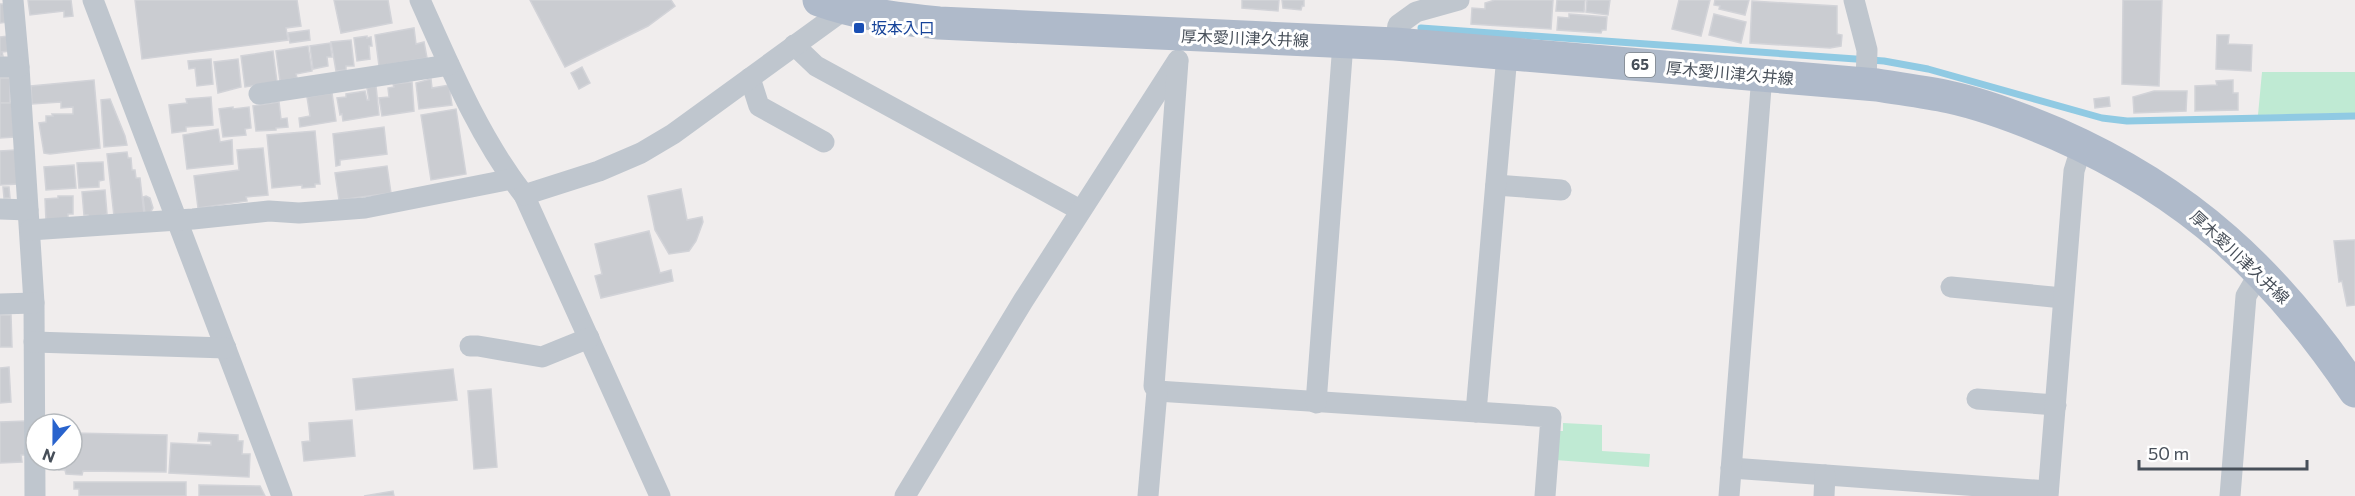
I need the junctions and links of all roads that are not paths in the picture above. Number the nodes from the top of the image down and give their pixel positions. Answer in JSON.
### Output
{"nodes":[{"id":1,"x":13,"y":0,"type":"edge"},
{"id":2,"x":93,"y":0,"type":"edge"},
{"id":3,"x":420,"y":0,"type":"edge"},
{"id":4,"x":1459,"y":0,"type":"edge"},
{"id":5,"x":1854,"y":0,"type":"edge"},
{"id":6,"x":832,"y":5,"type":"edge"},
{"id":7,"x":895,"y":9,"type":"edge"},
{"id":8,"x":1342,"y":43,"type":"junction"},
{"id":9,"x":1395,"y":44,"type":"junction"},
{"id":10,"x":794,"y":45,"type":"junction"},
{"id":11,"x":1179,"y":48,"type":"junction"},
{"id":12,"x":1508,"y":55,"type":"junction"},
{"id":13,"x":449,"y":64,"type":"junction"},
{"id":14,"x":10,"y":67,"type":"edge"},
{"id":15,"x":1866,"y":70,"type":"junction"},
{"id":16,"x":1762,"y":75,"type":"junction"},
{"id":17,"x":750,"y":78,"type":"junction"},
{"id":18,"x":259,"y":94,"type":"dead end"},
{"id":19,"x":824,"y":142,"type":"dead end"},
{"id":20,"x":2082,"y":145,"type":"junction"},
{"id":21,"x":1496,"y":185,"type":"junction"},
{"id":22,"x":518,"y":187,"type":"junction"},
{"id":23,"x":1561,"y":190,"type":"dead end"},
{"id":24,"x":0,"y":209,"type":"edge"},
{"id":25,"x":1080,"y":210,"type":"junction"},
{"id":26,"x":177,"y":219,"type":"junction"},
{"id":27,"x":29,"y":220,"type":"junction"},
{"id":28,"x":2260,"y":272,"type":"junction"},
{"id":29,"x":1951,"y":287,"type":"dead end"},
{"id":30,"x":2063,"y":298,"type":"junction"},
{"id":31,"x":34,"y":303,"type":"junction"},
{"id":32,"x":0,"y":304,"type":"edge"},
{"id":33,"x":589,"y":338,"type":"junction"},
{"id":34,"x":34,"y":342,"type":"junction"},
{"id":35,"x":470,"y":346,"type":"dead end"},
{"id":36,"x":226,"y":348,"type":"junction"},
{"id":37,"x":1157,"y":391,"type":"junction"},
{"id":38,"x":2355,"y":392,"type":"edge"},
{"id":39,"x":1977,"y":399,"type":"dead end"},
{"id":40,"x":1316,"y":403,"type":"junction"},
{"id":41,"x":2056,"y":405,"type":"junction"},
{"id":42,"x":1476,"y":412,"type":"junction"},
{"id":43,"x":1731,"y":468,"type":"junction"},
{"id":44,"x":1825,"y":475,"type":"junction"},
{"id":45,"x":2048,"y":494,"type":"edge"},
{"id":46,"x":35,"y":496,"type":"edge"},
{"id":47,"x":282,"y":496,"type":"edge"},
{"id":48,"x":660,"y":496,"type":"edge"},
{"id":49,"x":905,"y":496,"type":"edge"},
{"id":50,"x":1148,"y":496,"type":"edge"},
{"id":51,"x":1545,"y":496,"type":"edge"},
{"id":52,"x":1729,"y":496,"type":"edge"},
{"id":53,"x":1824,"y":496,"type":"edge"},
{"id":54,"x":2230,"y":496,"type":"edge"}],
"edges":[{"from":1,"to":14,"type":"street"},
{"from":2,"to":26,"type":"street"},
{"from":3,"to":13,"type":"street"},
{"from":4,"to":9,"type":"street"},
{"from":5,"to":15,"type":"street"},
{"from":6,"to":7,"type":"main road","name":"厚木愛川津久井線","number":"65"},
{"from":6,"to":10,"type":"street"},
{"from":7,"to":11,"type":"main road","name":"厚木愛川津久井線","number":"65"},
{"from":8,"to":9,"type":"main road","name":"厚木愛川津久井線","number":"65"},
{"from":8,"to":11,"type":"main road","name":"厚木愛川津久井線","number":"65"},
{"from":8,"to":40,"type":"street"},
{"from":9,"to":12,"type":"main road","name":"厚木愛川津久井線","number":"65"},
{"from":10,"to":17,"type":"street"},
{"from":10,"to":25,"type":"street"},
{"from":11,"to":25,"type":"street"},
{"from":11,"to":37,"type":"street"},
{"from":12,"to":16,"type":"main road","name":"厚木愛川津久井線","number":"65"},
{"from":12,"to":21,"type":"street"},
{"from":13,"to":18,"type":"street"},
{"from":13,"to":22,"type":"street"},
{"from":14,"to":27,"type":"street"},
{"from":15,"to":16,"type":"main road","name":"厚木愛川津久井線","number":"65"},
{"from":15,"to":20,"type":"main road","name":"厚木愛川津久井線","number":"65"},
{"from":16,"to":43,"type":"street"},
{"from":17,"to":19,"type":"street"},
{"from":17,"to":22,"type":"street"},
{"from":20,"to":28,"type":"main road","name":"厚木愛川津久井線","number":"65"},
{"from":20,"to":30,"type":"street"},
{"from":21,"to":23,"type":"street"},
{"from":21,"to":42,"type":"street"},
{"from":22,"to":26,"type":"street"},
{"from":22,"to":33,"type":"street"},
{"from":24,"to":27,"type":"street"},
{"from":25,"to":49,"type":"street"},
{"from":26,"to":27,"type":"street"},
{"from":26,"to":36,"type":"street"},
{"from":27,"to":31,"type":"street"},
{"from":28,"to":38,"type":"main road","name":"厚木愛川津久井線","number":"65"},
{"from":28,"to":54,"type":"street"},
{"from":29,"to":30,"type":"street"},
{"from":30,"to":41,"type":"street"},
{"from":31,"to":32,"type":"street"},
{"from":31,"to":34,"type":"street"},
{"from":33,"to":35,"type":"street"},
{"from":33,"to":48,"type":"street"},
{"from":34,"to":36,"type":"street"},
{"from":34,"to":46,"type":"street"},
{"from":36,"to":47,"type":"street"},
{"from":37,"to":40,"type":"street"},
{"from":37,"to":50,"type":"street"},
{"from":39,"to":41,"type":"street"},
{"from":40,"to":42,"type":"street"},
{"from":41,"to":45,"type":"street"},
{"from":42,"to":51,"type":"street"},
{"from":43,"to":44,"type":"street"},
{"from":43,"to":52,"type":"street"},
{"from":44,"to":45,"type":"street"},
{"from":44,"to":53,"type":"street"}]}
